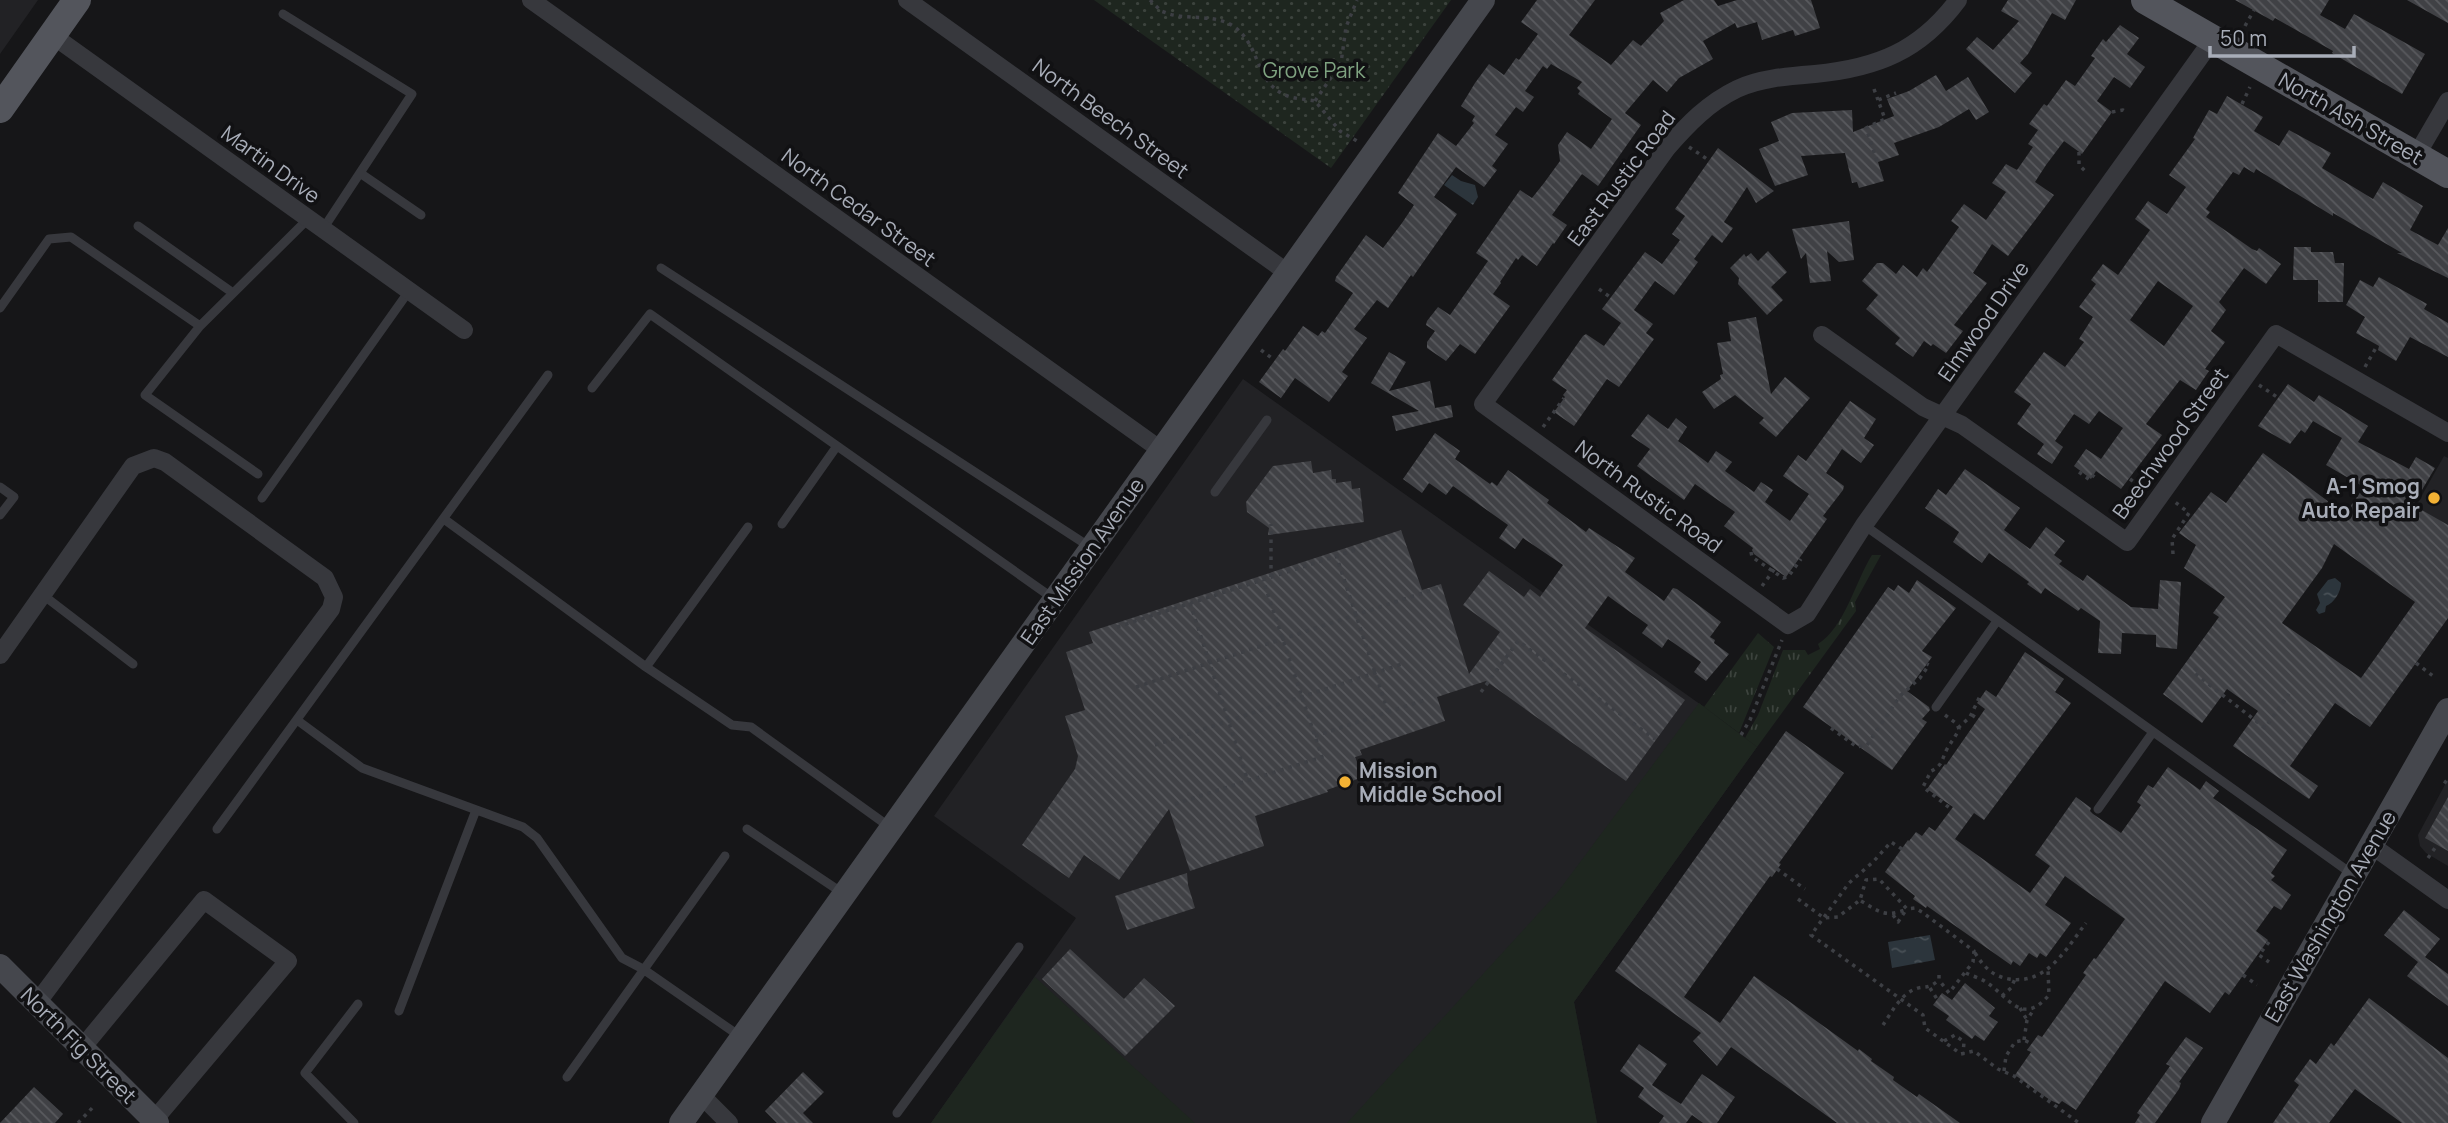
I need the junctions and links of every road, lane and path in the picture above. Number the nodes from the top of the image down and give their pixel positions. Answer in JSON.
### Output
{"nodes":[{"id":1,"x":77,"y":0,"type":"edge"},
{"id":2,"x":531,"y":0,"type":"edge"},
{"id":3,"x":907,"y":0,"type":"edge"},
{"id":4,"x":1150,"y":0,"type":"edge"},
{"id":5,"x":1357,"y":0,"type":"edge"},
{"id":6,"x":1483,"y":0,"type":"edge"},
{"id":7,"x":1958,"y":0,"type":"edge"},
{"id":8,"x":2144,"y":0,"type":"edge"},
{"id":9,"x":2254,"y":10,"type":"dead end"},
{"id":10,"x":283,"y":14,"type":"dead end"},
{"id":11,"x":2245,"y":26,"type":"dead end"},
{"id":12,"x":52,"y":35,"type":"junction"},
{"id":13,"x":2213,"y":39,"type":"junction"},
{"id":14,"x":2250,"y":87,"type":"dead end"},
{"id":15,"x":1874,"y":89,"type":"dead end"},
{"id":16,"x":1896,"y":93,"type":"dead end"},
{"id":17,"x":1878,"y":100,"type":"junction"},
{"id":18,"x":1315,"y":101,"type":"junction"},
{"id":19,"x":2448,"y":101,"type":"edge"},
{"id":20,"x":2242,"y":104,"type":"dead end"},
{"id":21,"x":0,"y":109,"type":"edge"},
{"id":22,"x":2112,"y":112,"type":"dead end"},
{"id":23,"x":2128,"y":113,"type":"dead end"},
{"id":24,"x":1357,"y":141,"type":"dead end"},
{"id":25,"x":1697,"y":152,"type":"dead end"},
{"id":26,"x":2079,"y":152,"type":"dead end"},
{"id":27,"x":2416,"y":156,"type":"junction"},
{"id":28,"x":1710,"y":161,"type":"dead end"},
{"id":29,"x":1877,"y":161,"type":"dead end"},
{"id":30,"x":2086,"y":172,"type":"dead end"},
{"id":31,"x":360,"y":173,"type":"junction"},
{"id":32,"x":2448,"y":174,"type":"edge"},
{"id":33,"x":421,"y":215,"type":"dead end"},
{"id":34,"x":316,"y":224,"type":"junction"},
{"id":35,"x":138,"y":226,"type":"dead end"},
{"id":36,"x":662,"y":268,"type":"dead end"},
{"id":37,"x":1288,"y":273,"type":"junction"},
{"id":38,"x":1599,"y":289,"type":"dead end"},
{"id":39,"x":409,"y":291,"type":"junction"},
{"id":40,"x":233,"y":293,"type":"junction"},
{"id":41,"x":1610,"y":297,"type":"dead end"},
{"id":42,"x":0,"y":308,"type":"edge"},
{"id":43,"x":200,"y":326,"type":"junction"},
{"id":44,"x":464,"y":330,"type":"dead end"},
{"id":45,"x":1822,"y":335,"type":"dead end"},
{"id":46,"x":1262,"y":351,"type":"dead end"},
{"id":47,"x":1273,"y":359,"type":"dead end"},
{"id":48,"x":548,"y":375,"type":"dead end"},
{"id":49,"x":592,"y":388,"type":"dead end"},
{"id":50,"x":1564,"y":398,"type":"dead end"},
{"id":51,"x":1483,"y":404,"type":"joint"},
{"id":52,"x":1943,"y":417,"type":"junction"},
{"id":53,"x":1267,"y":420,"type":"dead end"},
{"id":54,"x":1548,"y":420,"type":"dead end"},
{"id":55,"x":2448,"y":433,"type":"edge"},
{"id":56,"x":837,"y":446,"type":"junction"},
{"id":57,"x":1161,"y":450,"type":"junction"},
{"id":58,"x":2079,"y":472,"type":"dead end"},
{"id":59,"x":2096,"y":472,"type":"dead end"},
{"id":60,"x":258,"y":474,"type":"dead end"},
{"id":61,"x":0,"y":487,"type":"edge"},
{"id":62,"x":1214,"y":492,"type":"dead end"},
{"id":63,"x":262,"y":498,"type":"dead end"},
{"id":64,"x":2189,"y":513,"type":"dead end"},
{"id":65,"x":0,"y":515,"type":"edge"},
{"id":66,"x":444,"y":519,"type":"junction"},
{"id":67,"x":782,"y":524,"type":"dead end"},
{"id":68,"x":1271,"y":524,"type":"dead end"},
{"id":69,"x":1864,"y":525,"type":"junction"},
{"id":70,"x":747,"y":527,"type":"dead end"},
{"id":71,"x":1398,"y":536,"type":"dead end"},
{"id":72,"x":1091,"y":548,"type":"junction"},
{"id":73,"x":1751,"y":552,"type":"dead end"},
{"id":74,"x":2173,"y":554,"type":"dead end"},
{"id":75,"x":1336,"y":555,"type":"junction"},
{"id":76,"x":1801,"y":559,"type":"dead end"},
{"id":77,"x":1774,"y":569,"type":"junction"},
{"id":78,"x":1270,"y":577,"type":"junction"},
{"id":79,"x":1768,"y":578,"type":"dead end"},
{"id":80,"x":1263,"y":580,"type":"junction"},
{"id":81,"x":1438,"y":588,"type":"dead end"},
{"id":82,"x":43,"y":596,"type":"junction"},
{"id":83,"x":1055,"y":600,"type":"junction"},
{"id":84,"x":1189,"y":603,"type":"junction"},
{"id":85,"x":1356,"y":615,"type":"junction"},
{"id":86,"x":1997,"y":621,"type":"junction"},
{"id":87,"x":1788,"y":625,"type":"junction"},
{"id":88,"x":1117,"y":627,"type":"dead end"},
{"id":89,"x":1282,"y":639,"type":"junction"},
{"id":90,"x":0,"y":655,"type":"edge"},
{"id":91,"x":1209,"y":663,"type":"junction"},
{"id":92,"x":1405,"y":663,"type":"dead end"},
{"id":93,"x":2416,"y":663,"type":"dead end"},
{"id":94,"x":133,"y":664,"type":"dead end"},
{"id":95,"x":1927,"y":664,"type":"dead end"},
{"id":96,"x":646,"y":667,"type":"junction"},
{"id":97,"x":2197,"y":668,"type":"dead end"},
{"id":98,"x":1375,"y":673,"type":"junction"},
{"id":99,"x":2433,"y":676,"type":"dead end"},
{"id":100,"x":1136,"y":687,"type":"dead end"},
{"id":101,"x":2226,"y":688,"type":"dead end"},
{"id":102,"x":1481,"y":692,"type":"dead end"},
{"id":103,"x":1981,"y":694,"type":"dead end"},
{"id":104,"x":2222,"y":694,"type":"junction"},
{"id":105,"x":2289,"y":694,"type":"dead end"},
{"id":106,"x":2236,"y":696,"type":"dead end"},
{"id":107,"x":1302,"y":697,"type":"junction"},
{"id":108,"x":1425,"y":700,"type":"dead end"},
{"id":109,"x":2232,"y":701,"type":"junction"},
{"id":110,"x":1938,"y":710,"type":"joint"},
{"id":111,"x":2448,"y":710,"type":"edge"},
{"id":112,"x":1388,"y":712,"type":"junction"},
{"id":113,"x":1972,"y":715,"type":"junction"},
{"id":114,"x":1978,"y":719,"type":"dead end"},
{"id":115,"x":297,"y":720,"type":"junction"},
{"id":116,"x":1228,"y":721,"type":"junction"},
{"id":117,"x":1830,"y":728,"type":"dead end"},
{"id":118,"x":1958,"y":728,"type":"junction"},
{"id":119,"x":2153,"y":732,"type":"junction"},
{"id":120,"x":1741,"y":735,"type":"dead end"},
{"id":121,"x":1315,"y":736,"type":"junction"},
{"id":122,"x":1655,"y":739,"type":"dead end"},
{"id":123,"x":1155,"y":746,"type":"dead end"},
{"id":124,"x":1248,"y":781,"type":"junction"},
{"id":125,"x":1175,"y":804,"type":"dead end"},
{"id":126,"x":1951,"y":809,"type":"dead end"},
{"id":127,"x":2098,"y":809,"type":"dead end"},
{"id":128,"x":476,"y":810,"type":"junction"},
{"id":129,"x":217,"y":829,"type":"dead end"},
{"id":130,"x":747,"y":829,"type":"dead end"},
{"id":131,"x":893,"y":829,"type":"junction"},
{"id":132,"x":2371,"y":845,"type":"junction"},
{"id":133,"x":2437,"y":845,"type":"dead end"},
{"id":134,"x":1902,"y":849,"type":"dead end"},
{"id":135,"x":725,"y":856,"type":"dead end"},
{"id":136,"x":2428,"y":858,"type":"dead end"},
{"id":137,"x":1777,"y":869,"type":"dead end"},
{"id":138,"x":1859,"y":875,"type":"junction"},
{"id":139,"x":2353,"y":875,"type":"junction"},
{"id":140,"x":1866,"y":880,"type":"junction"},
{"id":141,"x":1805,"y":889,"type":"dead end"},
{"id":142,"x":845,"y":895,"type":"junction"},
{"id":143,"x":1798,"y":900,"type":"dead end"},
{"id":144,"x":1860,"y":900,"type":"junction"},
{"id":145,"x":2448,"y":900,"type":"edge"},
{"id":146,"x":1907,"y":909,"type":"junction"},
{"id":147,"x":1893,"y":915,"type":"junction"},
{"id":148,"x":1824,"y":918,"type":"junction"},
{"id":149,"x":2086,"y":923,"type":"dead end"},
{"id":150,"x":2269,"y":942,"type":"dead end"},
{"id":151,"x":1019,"y":947,"type":"dead end"},
{"id":152,"x":1974,"y":951,"type":"junction"},
{"id":153,"x":2269,"y":962,"type":"dead end"},
{"id":154,"x":1970,"y":965,"type":"junction"},
{"id":155,"x":1983,"y":965,"type":"junction"},
{"id":156,"x":0,"y":966,"type":"edge"},
{"id":157,"x":643,"y":969,"type":"junction"},
{"id":158,"x":2048,"y":969,"type":"junction"},
{"id":159,"x":1966,"y":973,"type":"junction"},
{"id":160,"x":2243,"y":975,"type":"dead end"},
{"id":161,"x":2037,"y":976,"type":"junction"},
{"id":162,"x":2015,"y":979,"type":"junction"},
{"id":163,"x":2048,"y":982,"type":"junction"},
{"id":164,"x":2257,"y":985,"type":"dead end"},
{"id":165,"x":1930,"y":988,"type":"junction"},
{"id":166,"x":2002,"y":996,"type":"junction"},
{"id":167,"x":1902,"y":999,"type":"junction"},
{"id":168,"x":1937,"y":999,"type":"dead end"},
{"id":169,"x":37,"y":1003,"type":"junction"},
{"id":170,"x":358,"y":1004,"type":"dead end"},
{"id":171,"x":2020,"y":1008,"type":"junction"},
{"id":172,"x":2035,"y":1008,"type":"junction"},
{"id":173,"x":398,"y":1011,"type":"dead end"},
{"id":174,"x":2027,"y":1020,"type":"junction"},
{"id":175,"x":1882,"y":1025,"type":"dead end"},
{"id":176,"x":1959,"y":1029,"type":"dead end"},
{"id":177,"x":1955,"y":1035,"type":"junction"},
{"id":178,"x":743,"y":1038,"type":"junction"},
{"id":179,"x":2024,"y":1040,"type":"junction"},
{"id":180,"x":1944,"y":1041,"type":"junction"},
{"id":181,"x":2032,"y":1044,"type":"dead end"},
{"id":182,"x":82,"y":1048,"type":"junction"},
{"id":183,"x":1963,"y":1054,"type":"junction"},
{"id":184,"x":2004,"y":1071,"type":"junction"},
{"id":185,"x":567,"y":1077,"type":"dead end"},
{"id":186,"x":701,"y":1095,"type":"junction"},
{"id":187,"x":95,"y":1105,"type":"dead end"},
{"id":188,"x":897,"y":1113,"type":"dead end"},
{"id":189,"x":156,"y":1122,"type":"edge"},
{"id":190,"x":78,"y":1123,"type":"edge"},
{"id":191,"x":354,"y":1123,"type":"edge"},
{"id":192,"x":681,"y":1123,"type":"edge"},
{"id":193,"x":729,"y":1123,"type":"edge"},
{"id":194,"x":2079,"y":1123,"type":"edge"},
{"id":195,"x":2213,"y":1123,"type":"edge"}],
"edges":[{"from":1,"to":12,"type":"main road"},
{"from":2,"to":57,"type":"street","name":"North Cedar Street"},
{"from":3,"to":37,"type":"street","name":"North Beech Street"},
{"from":4,"to":18,"type":"path"},
{"from":5,"to":18,"type":"path"},
{"from":6,"to":37,"type":"main road","name":"East Mission Avenue"},
{"from":7,"to":51,"type":"street","name":"East Rustic Road"},
{"from":8,"to":13,"type":"main road","name":"North Ash Street"},
{"from":9,"to":11,"type":"path"},
{"from":10,"to":31,"type":"lane"},
{"from":12,"to":21,"type":"main road"},
{"from":12,"to":34,"type":"street","name":"Martin Drive"},
{"from":13,"to":27,"type":"main road","name":"North Ash Street"},
{"from":13,"to":52,"type":"street","name":"Elmwood Drive"},
{"from":14,"to":20,"type":"path"},
{"from":15,"to":17,"type":"path"},
{"from":16,"to":17,"type":"path"},
{"from":17,"to":29,"type":"path"},
{"from":18,"to":24,"type":"path"},
{"from":19,"to":27,"type":"street"},
{"from":22,"to":23,"type":"path"},
{"from":25,"to":28,"type":"path"},
{"from":26,"to":30,"type":"path"},
{"from":27,"to":32,"type":"main road","name":"North Ash Street"},
{"from":31,"to":33,"type":"lane"},
{"from":31,"to":34,"type":"lane"},
{"from":34,"to":39,"type":"street","name":"Martin Drive"},
{"from":34,"to":40,"type":"lane"},
{"from":35,"to":40,"type":"lane"},
{"from":36,"to":72,"type":"lane"},
{"from":37,"to":57,"type":"main road","name":"East Mission Avenue"},
{"from":38,"to":41,"type":"path"},
{"from":39,"to":44,"type":"street","name":"Martin Drive"},
{"from":39,"to":63,"type":"lane"},
{"from":40,"to":43,"type":"lane"},
{"from":42,"to":43,"type":"lane"},
{"from":43,"to":60,"type":"lane"},
{"from":45,"to":52,"type":"street","name":"Beechwood Street"},
{"from":46,"to":47,"type":"path"},
{"from":48,"to":66,"type":"lane"},
{"from":49,"to":56,"type":"lane"},
{"from":50,"to":54,"type":"path"},
{"from":51,"to":87,"type":"street","name":"North Rustic Road"},
{"from":52,"to":55,"type":"street","name":"Beechwood Street"},
{"from":52,"to":69,"type":"street","name":"Elmwood Drive"},
{"from":53,"to":62,"type":"lane"},
{"from":56,"to":67,"type":"lane"},
{"from":56,"to":83,"type":"lane"},
{"from":57,"to":72,"type":"main road","name":"East Mission Avenue"},
{"from":58,"to":59,"type":"path"},
{"from":61,"to":65,"type":"lane"},
{"from":64,"to":74,"type":"path"},
{"from":66,"to":96,"type":"lane"},
{"from":66,"to":115,"type":"lane"},
{"from":68,"to":78,"type":"path"},
{"from":69,"to":86,"type":"lane"},
{"from":69,"to":87,"type":"street","name":"Elmwood Drive"},
{"from":70,"to":96,"type":"lane"},
{"from":71,"to":75,"type":"path"},
{"from":72,"to":83,"type":"main road","name":"East Mission Avenue"},
{"from":73,"to":77,"type":"path"},
{"from":75,"to":78,"type":"path"},
{"from":75,"to":85,"type":"path"},
{"from":76,"to":77,"type":"path"},
{"from":77,"to":79,"type":"path"},
{"from":78,"to":80,"type":"path"},
{"from":80,"to":84,"type":"path"},
{"from":80,"to":89,"type":"path"},
{"from":81,"to":85,"type":"path"},
{"from":82,"to":90,"type":"street"},
{"from":82,"to":94,"type":"lane"},
{"from":82,"to":169,"type":"street"},
{"from":83,"to":131,"type":"main road","name":"East Mission Avenue"},
{"from":84,"to":88,"type":"path"},
{"from":84,"to":91,"type":"path"},
{"from":85,"to":89,"type":"path"},
{"from":85,"to":98,"type":"path"},
{"from":86,"to":110,"type":"lane"},
{"from":86,"to":119,"type":"lane"},
{"from":87,"to":120,"type":"path"},
{"from":89,"to":91,"type":"path"},
{"from":89,"to":107,"type":"path"},
{"from":91,"to":100,"type":"path"},
{"from":91,"to":116,"type":"path"},
{"from":92,"to":98,"type":"path"},
{"from":93,"to":99,"type":"path"},
{"from":95,"to":117,"type":"path"},
{"from":96,"to":131,"type":"lane"},
{"from":97,"to":104,"type":"path"},
{"from":98,"to":107,"type":"path"},
{"from":98,"to":112,"type":"path"},
{"from":101,"to":104,"type":"path"},
{"from":102,"to":122,"type":"path"},
{"from":103,"to":113,"type":"path"},
{"from":104,"to":109,"type":"path"},
{"from":105,"to":109,"type":"path"},
{"from":106,"to":109,"type":"path"},
{"from":107,"to":116,"type":"path"},
{"from":107,"to":121,"type":"path"},
{"from":108,"to":112,"type":"path"},
{"from":110,"to":118,"type":"path"},
{"from":111,"to":132,"type":"main road","name":"East Washington Avenue"},
{"from":112,"to":121,"type":"path"},
{"from":113,"to":114,"type":"path"},
{"from":113,"to":118,"type":"path"},
{"from":115,"to":128,"type":"lane"},
{"from":115,"to":129,"type":"lane"},
{"from":116,"to":123,"type":"path"},
{"from":116,"to":124,"type":"path"},
{"from":118,"to":126,"type":"path"},
{"from":119,"to":127,"type":"lane"},
{"from":119,"to":139,"type":"lane"},
{"from":121,"to":124,"type":"path"},
{"from":124,"to":125,"type":"path"},
{"from":128,"to":157,"type":"lane"},
{"from":128,"to":173,"type":"lane"},
{"from":130,"to":142,"type":"lane"},
{"from":131,"to":142,"type":"main road","name":"East Mission Avenue"},
{"from":132,"to":139,"type":"main road","name":"East Washington Avenue"},
{"from":132,"to":145,"type":"street"},
{"from":133,"to":136,"type":"path"},
{"from":134,"to":138,"type":"path"},
{"from":135,"to":157,"type":"lane"},
{"from":137,"to":141,"type":"path"},
{"from":138,"to":140,"type":"path"},
{"from":138,"to":148,"type":"path"},
{"from":139,"to":195,"type":"main road","name":"East Washington Avenue"},
{"from":140,"to":144,"type":"path"},
{"from":140,"to":146,"type":"path"},
{"from":142,"to":178,"type":"main road","name":"East Mission Avenue"},
{"from":143,"to":148,"type":"path"},
{"from":144,"to":147,"type":"path"},
{"from":144,"to":148,"type":"path"},
{"from":146,"to":147,"type":"path"},
{"from":146,"to":147,"type":"path"},
{"from":146,"to":152,"type":"path"},
{"from":148,"to":167,"type":"path"},
{"from":149,"to":158,"type":"path"},
{"from":150,"to":153,"type":"path"},
{"from":151,"to":188,"type":"lane"},
{"from":152,"to":154,"type":"path"},
{"from":152,"to":155,"type":"path"},
{"from":154,"to":155,"type":"path"},
{"from":154,"to":159,"type":"path"},
{"from":155,"to":162,"type":"path"},
{"from":156,"to":169,"type":"main road","name":"North Fig Street"},
{"from":157,"to":178,"type":"lane"},
{"from":157,"to":185,"type":"lane"},
{"from":158,"to":161,"type":"path"},
{"from":158,"to":163,"type":"path"},
{"from":159,"to":165,"type":"path"},
{"from":159,"to":166,"type":"path"},
{"from":160,"to":164,"type":"path"},
{"from":161,"to":162,"type":"path"},
{"from":161,"to":163,"type":"path"},
{"from":162,"to":166,"type":"path"},
{"from":163,"to":172,"type":"path"},
{"from":165,"to":167,"type":"path"},
{"from":165,"to":168,"type":"path"},
{"from":166,"to":171,"type":"path"},
{"from":167,"to":175,"type":"path"},
{"from":167,"to":180,"type":"path"},
{"from":169,"to":182,"type":"main road","name":"North Fig Street"},
{"from":170,"to":191,"type":"lane"},
{"from":171,"to":172,"type":"path"},
{"from":171,"to":174,"type":"path"},
{"from":172,"to":174,"type":"path"},
{"from":174,"to":179,"type":"path"},
{"from":176,"to":177,"type":"path"},
{"from":177,"to":180,"type":"path"},
{"from":177,"to":183,"type":"path"},
{"from":178,"to":186,"type":"main road","name":"East Mission Avenue"},
{"from":179,"to":181,"type":"path"},
{"from":179,"to":184,"type":"path"},
{"from":180,"to":183,"type":"path"},
{"from":182,"to":189,"type":"main road","name":"North Fig Street"},
{"from":182,"to":189,"type":"street"},
{"from":183,"to":184,"type":"path"},
{"from":184,"to":194,"type":"path"},
{"from":186,"to":192,"type":"main road","name":"East Mission Avenue"},
{"from":186,"to":193,"type":"street"},
{"from":187,"to":190,"type":"path"}]}
